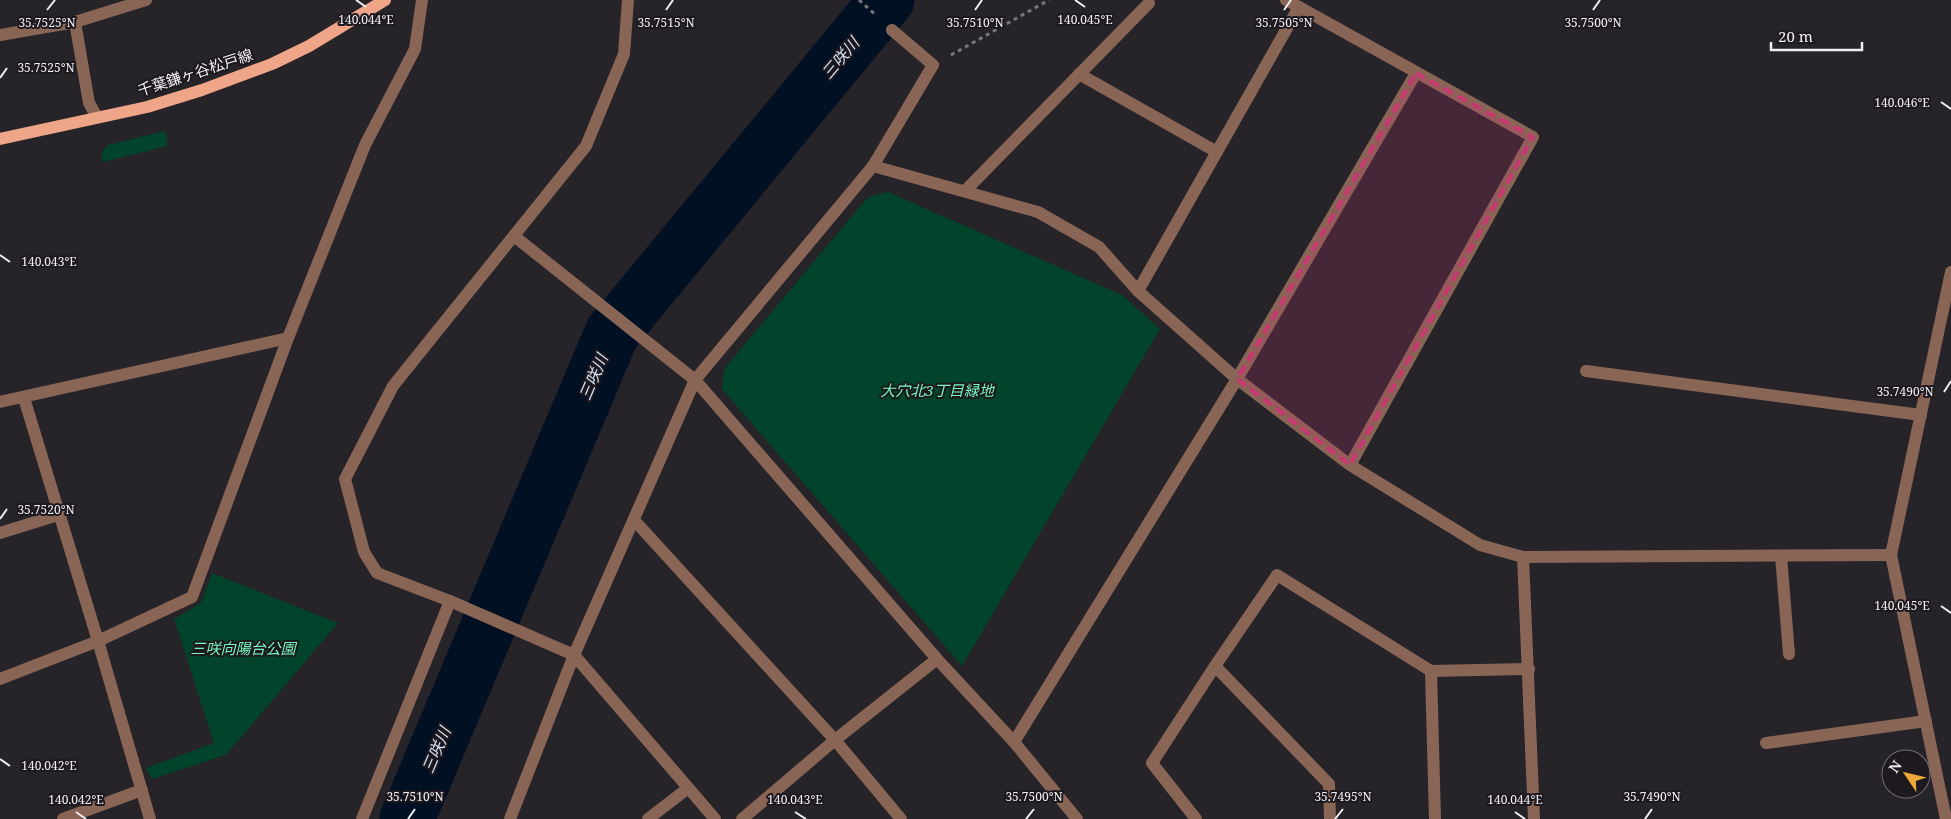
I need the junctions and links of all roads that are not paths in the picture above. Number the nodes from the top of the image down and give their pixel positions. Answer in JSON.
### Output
{"nodes":[{"id":1,"x":146,"y":0,"type":"edge"},
{"id":2,"x":422,"y":0,"type":"edge"},
{"id":3,"x":628,"y":0,"type":"edge"},
{"id":4,"x":1286,"y":0,"type":"edge"},
{"id":5,"x":381,"y":2,"type":"edge"},
{"id":6,"x":1149,"y":3,"type":"dead end"},
{"id":7,"x":1299,"y":7,"type":"junction"},
{"id":8,"x":74,"y":22,"type":"junction"},
{"id":9,"x":892,"y":30,"type":"dead end"},
{"id":10,"x":0,"y":35,"type":"edge"},
{"id":11,"x":1416,"y":73,"type":"junction"},
{"id":12,"x":1080,"y":74,"type":"junction"},
{"id":13,"x":97,"y":117,"type":"junction"},
{"id":14,"x":0,"y":139,"type":"edge"},
{"id":15,"x":1217,"y":152,"type":"junction"},
{"id":16,"x":873,"y":166,"type":"junction"},
{"id":17,"x":965,"y":191,"type":"junction"},
{"id":18,"x":514,"y":236,"type":"junction"},
{"id":19,"x":1951,"y":272,"type":"edge"},
{"id":20,"x":1138,"y":291,"type":"junction"},
{"id":21,"x":288,"y":338,"type":"junction"},
{"id":22,"x":1586,"y":371,"type":"dead end"},
{"id":23,"x":1237,"y":379,"type":"junction"},
{"id":24,"x":695,"y":380,"type":"junction"},
{"id":25,"x":24,"y":398,"type":"junction"},
{"id":26,"x":0,"y":402,"type":"edge"},
{"id":27,"x":1921,"y":415,"type":"junction"},
{"id":28,"x":1350,"y":464,"type":"junction"},
{"id":29,"x":58,"y":515,"type":"junction"},
{"id":30,"x":634,"y":520,"type":"junction"},
{"id":31,"x":0,"y":533,"type":"edge"},
{"id":32,"x":1781,"y":556,"type":"junction"},
{"id":33,"x":1892,"y":556,"type":"junction"},
{"id":34,"x":1523,"y":557,"type":"junction"},
{"id":35,"x":450,"y":601,"type":"junction"},
{"id":36,"x":98,"y":642,"type":"junction"},
{"id":37,"x":1789,"y":654,"type":"dead end"},
{"id":38,"x":574,"y":655,"type":"junction"},
{"id":39,"x":936,"y":659,"type":"junction"},
{"id":40,"x":1215,"y":666,"type":"junction"},
{"id":41,"x":1528,"y":669,"type":"junction"},
{"id":42,"x":1431,"y":671,"type":"junction"},
{"id":43,"x":0,"y":679,"type":"edge"},
{"id":44,"x":1926,"y":721,"type":"junction"},
{"id":45,"x":835,"y":740,"type":"junction"},
{"id":46,"x":1014,"y":742,"type":"junction"},
{"id":47,"x":1766,"y":743,"type":"dead end"},
{"id":48,"x":687,"y":789,"type":"junction"},
{"id":49,"x":142,"y":790,"type":"junction"},
{"id":50,"x":63,"y":819,"type":"edge"},
{"id":51,"x":150,"y":819,"type":"edge"},
{"id":52,"x":362,"y":819,"type":"edge"},
{"id":53,"x":510,"y":819,"type":"edge"},
{"id":54,"x":648,"y":819,"type":"edge"},
{"id":55,"x":715,"y":819,"type":"edge"},
{"id":56,"x":742,"y":819,"type":"edge"},
{"id":57,"x":901,"y":819,"type":"edge"},
{"id":58,"x":1077,"y":819,"type":"edge"},
{"id":59,"x":1196,"y":819,"type":"edge"},
{"id":60,"x":1330,"y":819,"type":"edge"},
{"id":61,"x":1435,"y":819,"type":"edge"},
{"id":62,"x":1534,"y":819,"type":"edge"},
{"id":63,"x":1946,"y":819,"type":"edge"}],
"edges":[{"from":1,"to":8,"type":"street"},
{"from":2,"to":21,"type":"street"},
{"from":3,"to":18,"type":"street"},
{"from":4,"to":7,"type":"street"},
{"from":5,"to":13,"type":"main road","name":"千葉鎌ヶ谷松戸線"},
{"from":6,"to":12,"type":"street"},
{"from":7,"to":11,"type":"street"},
{"from":7,"to":15,"type":"street"},
{"from":8,"to":10,"type":"street"},
{"from":8,"to":13,"type":"street"},
{"from":9,"to":16,"type":"street"},
{"from":11,"to":23,"type":"street"},
{"from":11,"to":28,"type":"street"},
{"from":12,"to":15,"type":"street"},
{"from":12,"to":17,"type":"street"},
{"from":13,"to":14,"type":"main road","name":"千葉鎌ヶ谷松戸線"},
{"from":15,"to":20,"type":"street"},
{"from":16,"to":17,"type":"street"},
{"from":16,"to":24,"type":"street"},
{"from":17,"to":20,"type":"street"},
{"from":18,"to":24,"type":"street"},
{"from":18,"to":35,"type":"street"},
{"from":19,"to":27,"type":"street"},
{"from":20,"to":23,"type":"street"},
{"from":21,"to":25,"type":"street"},
{"from":21,"to":36,"type":"street"},
{"from":22,"to":27,"type":"street"},
{"from":23,"to":28,"type":"street"},
{"from":23,"to":46,"type":"street"},
{"from":24,"to":30,"type":"street"},
{"from":24,"to":39,"type":"street"},
{"from":25,"to":26,"type":"street"},
{"from":25,"to":29,"type":"street"},
{"from":27,"to":33,"type":"street"},
{"from":28,"to":34,"type":"street"},
{"from":29,"to":31,"type":"street"},
{"from":29,"to":36,"type":"street"},
{"from":30,"to":38,"type":"street"},
{"from":30,"to":45,"type":"street"},
{"from":32,"to":33,"type":"street"},
{"from":32,"to":34,"type":"street"},
{"from":32,"to":37,"type":"street"},
{"from":33,"to":44,"type":"street"},
{"from":34,"to":41,"type":"street"},
{"from":35,"to":38,"type":"street"},
{"from":35,"to":52,"type":"street"},
{"from":36,"to":43,"type":"street"},
{"from":36,"to":49,"type":"street"},
{"from":38,"to":48,"type":"street"},
{"from":38,"to":53,"type":"street"},
{"from":39,"to":45,"type":"street"},
{"from":39,"to":46,"type":"street"},
{"from":40,"to":42,"type":"street"},
{"from":40,"to":59,"type":"street"},
{"from":40,"to":60,"type":"street"},
{"from":41,"to":42,"type":"street"},
{"from":41,"to":62,"type":"street"},
{"from":42,"to":61,"type":"street"},
{"from":44,"to":47,"type":"street"},
{"from":44,"to":63,"type":"street"},
{"from":45,"to":56,"type":"street"},
{"from":45,"to":57,"type":"street"},
{"from":46,"to":58,"type":"street"},
{"from":48,"to":54,"type":"street"},
{"from":48,"to":55,"type":"street"},
{"from":49,"to":50,"type":"street"},
{"from":49,"to":51,"type":"street"}]}
